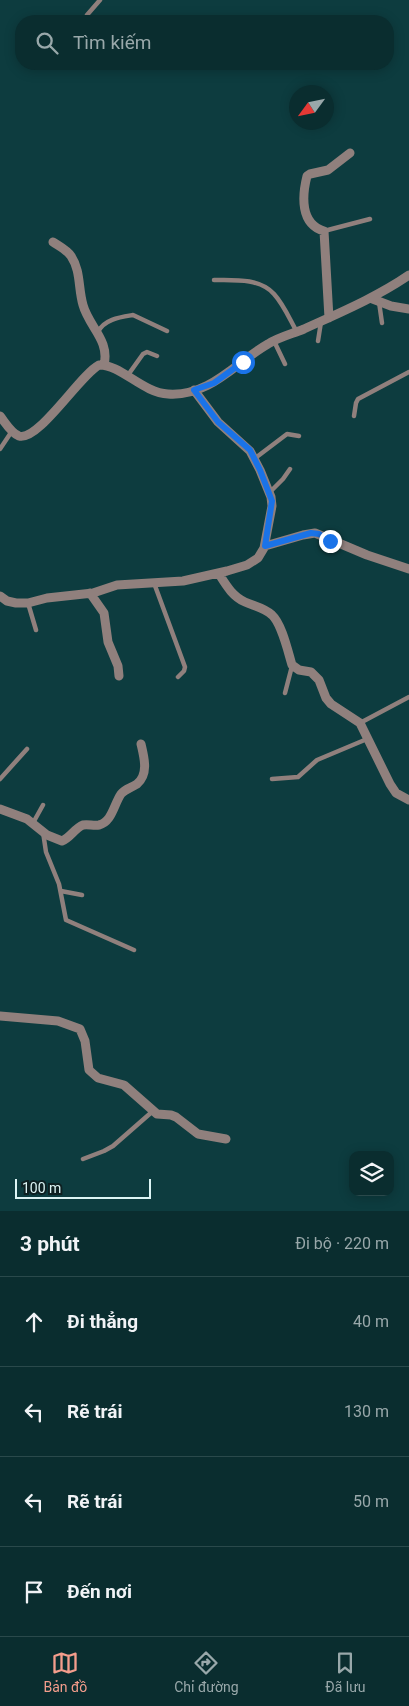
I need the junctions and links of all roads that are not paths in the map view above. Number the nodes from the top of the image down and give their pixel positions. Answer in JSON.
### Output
{"nodes":[{"id":1,"x":100,"y":0,"type":"edge"},
{"id":2,"x":87,"y":15,"type":"dead end"},
{"id":3,"x":350,"y":153,"type":"dead end"},
{"id":4,"x":370,"y":219,"type":"dead end"},
{"id":5,"x":324,"y":231,"type":"junction"},
{"id":6,"x":53,"y":242,"type":"dead end"},
{"id":7,"x":409,"y":275,"type":"edge"},
{"id":8,"x":214,"y":280,"type":"dead end"},
{"id":9,"x":370,"y":298,"type":"junction"},
{"id":10,"x":379,"y":302,"type":"junction"},
{"id":11,"x":409,"y":309,"type":"edge"},
{"id":12,"x":325,"y":320,"type":"junction"},
{"id":13,"x":382,"y":323,"type":"dead end"},
{"id":14,"x":167,"y":331,"type":"dead end"},
{"id":15,"x":297,"y":332,"type":"junction"},
{"id":16,"x":98,"y":334,"type":"junction"},
{"id":17,"x":274,"y":341,"type":"junction"},
{"id":18,"x":318,"y":341,"type":"dead end"},
{"id":19,"x":156,"y":356,"type":"dead end"},
{"id":20,"x":284,"y":364,"type":"dead end"},
{"id":21,"x":104,"y":365,"type":"junction"},
{"id":22,"x":409,"y":372,"type":"edge"},
{"id":23,"x":127,"y":376,"type":"junction"},
{"id":24,"x":194,"y":390,"type":"junction"},
{"id":25,"x":0,"y":416,"type":"edge"},
{"id":26,"x":354,"y":416,"type":"dead end"},
{"id":27,"x":12,"y":431,"type":"junction"},
{"id":28,"x":299,"y":436,"type":"dead end"},
{"id":29,"x":0,"y":449,"type":"edge"},
{"id":30,"x":254,"y":459,"type":"junction"},
{"id":31,"x":290,"y":469,"type":"dead end"},
{"id":32,"x":269,"y":492,"type":"junction"},
{"id":33,"x":265,"y":546,"type":"junction"},
{"id":34,"x":409,"y":568,"type":"edge"},
{"id":35,"x":219,"y":574,"type":"junction"},
{"id":36,"x":154,"y":583,"type":"junction"},
{"id":37,"x":90,"y":593,"type":"junction"},
{"id":38,"x":0,"y":596,"type":"edge"},
{"id":39,"x":28,"y":603,"type":"junction"},
{"id":40,"x":36,"y":630,"type":"dead end"},
{"id":41,"x":292,"y":665,"type":"junction"},
{"id":42,"x":119,"y":676,"type":"dead end"},
{"id":43,"x":178,"y":677,"type":"dead end"},
{"id":44,"x":285,"y":693,"type":"dead end"},
{"id":45,"x":409,"y":698,"type":"edge"},
{"id":46,"x":360,"y":723,"type":"junction"},
{"id":47,"x":367,"y":739,"type":"junction"},
{"id":48,"x":141,"y":744,"type":"dead end"},
{"id":49,"x":27,"y":749,"type":"dead end"},
{"id":50,"x":0,"y":779,"type":"edge"},
{"id":51,"x":272,"y":779,"type":"dead end"},
{"id":52,"x":409,"y":800,"type":"edge"},
{"id":53,"x":43,"y":805,"type":"dead end"},
{"id":54,"x":0,"y":808,"type":"edge"},
{"id":55,"x":33,"y":823,"type":"junction"},
{"id":56,"x":42,"y":831,"type":"junction"},
{"id":57,"x":61,"y":891,"type":"junction"},
{"id":58,"x":82,"y":895,"type":"dead end"},
{"id":59,"x":134,"y":950,"type":"dead end"},
{"id":60,"x":0,"y":1016,"type":"edge"},
{"id":61,"x":152,"y":1111,"type":"junction"},
{"id":62,"x":226,"y":1138,"type":"dead end"},
{"id":63,"x":83,"y":1159,"type":"dead end"}],
"edges":[{"from":1,"to":2,"type":"lane"},
{"from":3,"to":5,"type":"street"},
{"from":4,"to":5,"type":"lane"},
{"from":5,"to":12,"type":"street"},
{"from":6,"to":16,"type":"street"},
{"from":7,"to":9,"type":"street"},
{"from":8,"to":15,"type":"lane"},
{"from":9,"to":10,"type":"street"},
{"from":9,"to":12,"type":"street"},
{"from":10,"to":11,"type":"street"},
{"from":10,"to":13,"type":"lane"},
{"from":12,"to":15,"type":"street"},
{"from":12,"to":18,"type":"lane"},
{"from":14,"to":16,"type":"lane"},
{"from":15,"to":17,"type":"street"},
{"from":16,"to":21,"type":"street"},
{"from":17,"to":20,"type":"lane"},
{"from":17,"to":24,"type":"street"},
{"from":19,"to":23,"type":"lane"},
{"from":21,"to":23,"type":"street"},
{"from":21,"to":27,"type":"street"},
{"from":22,"to":26,"type":"lane"},
{"from":23,"to":24,"type":"street"},
{"from":24,"to":30,"type":"street"},
{"from":25,"to":27,"type":"street"},
{"from":27,"to":29,"type":"lane"},
{"from":28,"to":30,"type":"lane"},
{"from":30,"to":32,"type":"street"},
{"from":31,"to":32,"type":"lane"},
{"from":32,"to":33,"type":"street"},
{"from":33,"to":34,"type":"street"},
{"from":33,"to":35,"type":"street"},
{"from":35,"to":36,"type":"street"},
{"from":35,"to":41,"type":"street"},
{"from":36,"to":37,"type":"street"},
{"from":36,"to":43,"type":"lane"},
{"from":37,"to":39,"type":"street"},
{"from":37,"to":42,"type":"street"},
{"from":38,"to":39,"type":"street"},
{"from":39,"to":40,"type":"lane"},
{"from":41,"to":44,"type":"lane"},
{"from":41,"to":46,"type":"street"},
{"from":45,"to":46,"type":"lane"},
{"from":46,"to":47,"type":"street"},
{"from":47,"to":51,"type":"lane"},
{"from":47,"to":52,"type":"street"},
{"from":48,"to":56,"type":"street"},
{"from":49,"to":50,"type":"lane"},
{"from":53,"to":55,"type":"lane"},
{"from":54,"to":55,"type":"street"},
{"from":55,"to":56,"type":"street"},
{"from":56,"to":57,"type":"lane"},
{"from":57,"to":58,"type":"lane"},
{"from":57,"to":59,"type":"lane"},
{"from":60,"to":61,"type":"street"},
{"from":61,"to":62,"type":"street"},
{"from":61,"to":63,"type":"lane"}]}
